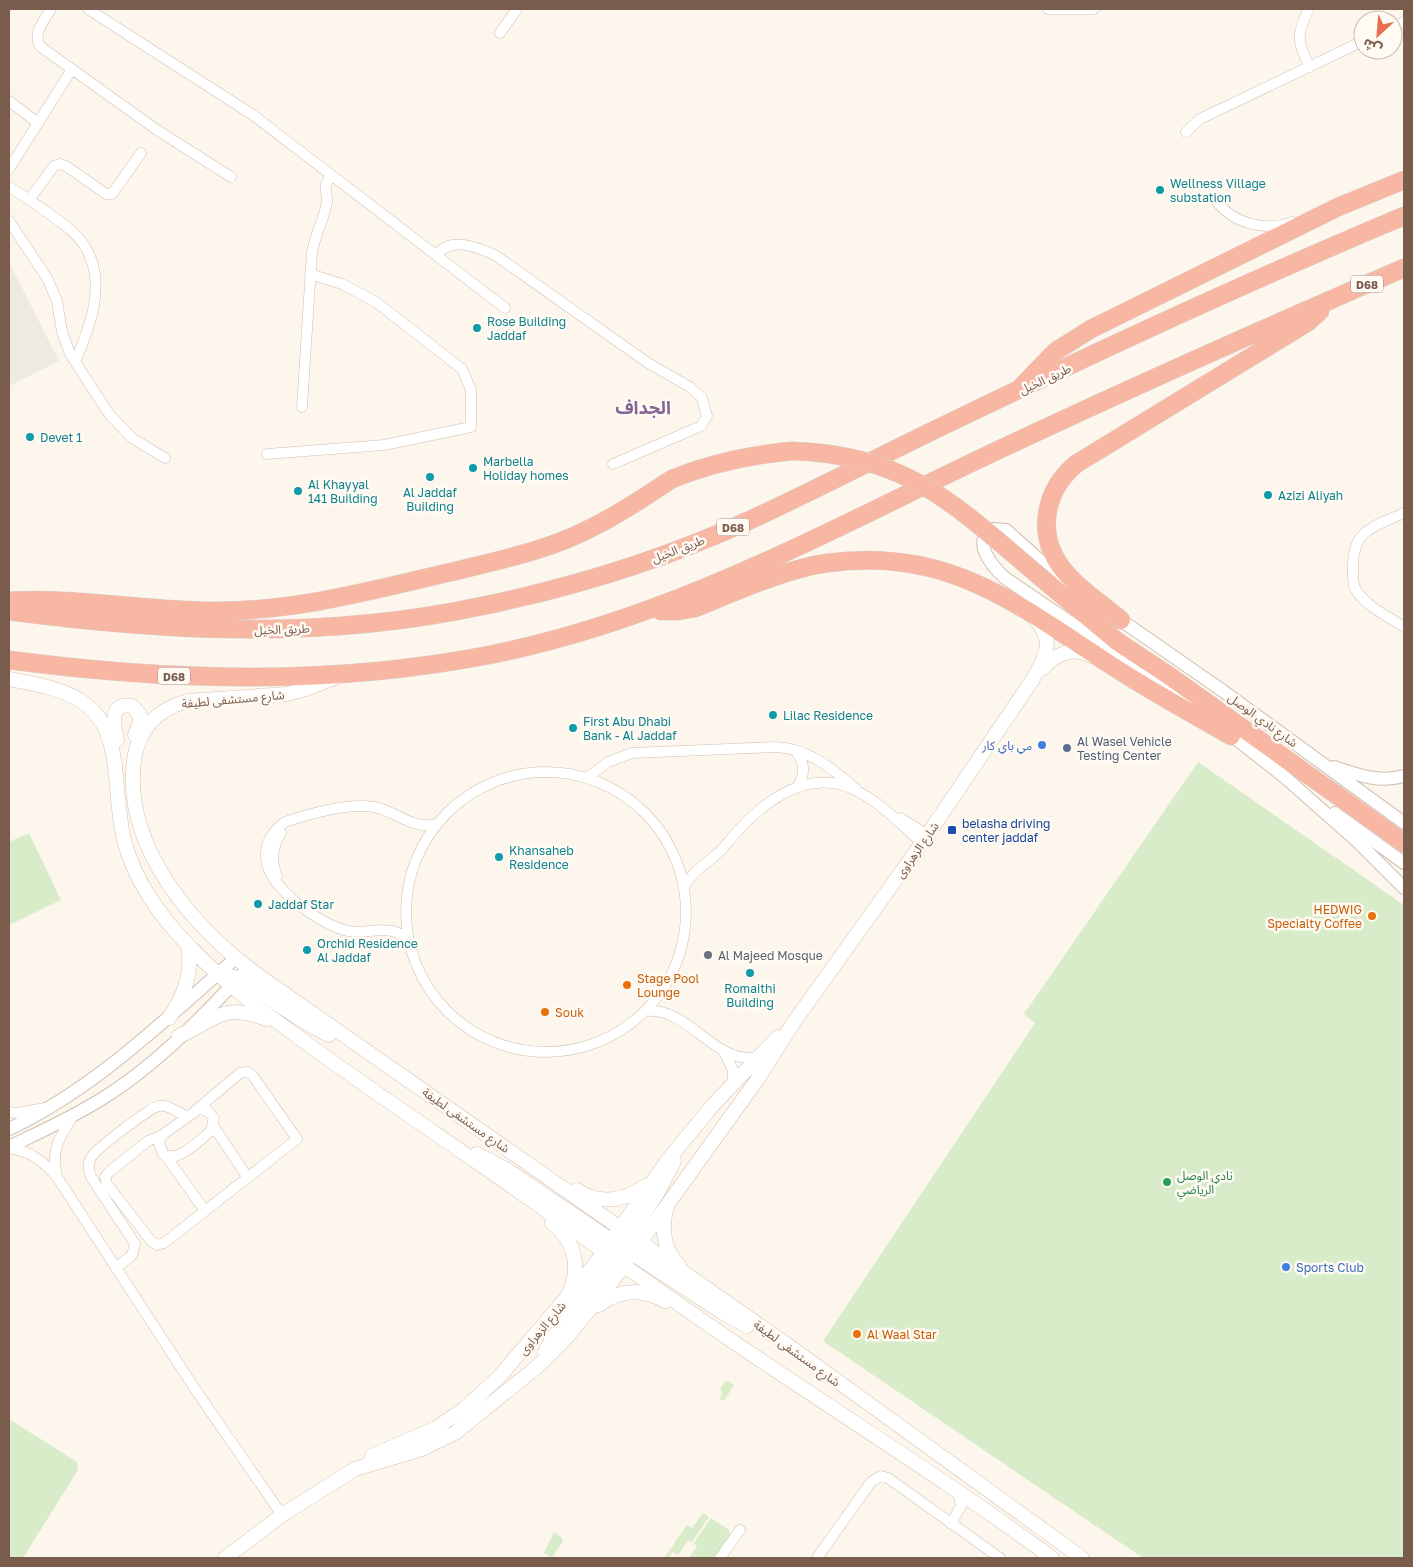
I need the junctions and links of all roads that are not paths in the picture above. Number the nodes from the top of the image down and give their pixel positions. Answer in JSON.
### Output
{"nodes":[{"id":1,"x":51,"y":9,"type":"edge"},
{"id":2,"x":88,"y":9,"type":"edge"},
{"id":3,"x":517,"y":9,"type":"edge"},
{"id":4,"x":1048,"y":9,"type":"edge"},
{"id":5,"x":1094,"y":9,"type":"edge"},
{"id":6,"x":1309,"y":9,"type":"edge"},
{"id":7,"x":500,"y":33,"type":"dead end"},
{"id":8,"x":1353,"y":46,"type":"edge"},
{"id":9,"x":1310,"y":67,"type":"junction"},
{"id":10,"x":72,"y":69,"type":"junction"},
{"id":11,"x":9,"y":100,"type":"edge"},
{"id":12,"x":38,"y":123,"type":"junction"},
{"id":13,"x":1186,"y":132,"type":"dead end"},
{"id":14,"x":141,"y":153,"type":"dead end"},
{"id":15,"x":9,"y":169,"type":"edge"},
{"id":16,"x":332,"y":176,"type":"junction"},
{"id":17,"x":231,"y":177,"type":"dead end"},
{"id":18,"x":1404,"y":180,"type":"edge"},
{"id":19,"x":9,"y":187,"type":"edge"},
{"id":20,"x":1214,"y":198,"type":"dead end"},
{"id":21,"x":29,"y":200,"type":"junction"},
{"id":22,"x":1338,"y":208,"type":"junction"},
{"id":23,"x":1404,"y":216,"type":"edge"},
{"id":24,"x":9,"y":221,"type":"edge"},
{"id":25,"x":437,"y":255,"type":"junction"},
{"id":26,"x":1404,"y":268,"type":"edge"},
{"id":27,"x":310,"y":274,"type":"junction"},
{"id":28,"x":1330,"y":300,"type":"junction"},
{"id":29,"x":505,"y":308,"type":"dead end"},
{"id":30,"x":75,"y":362,"type":"junction"},
{"id":31,"x":1018,"y":391,"type":"junction"},
{"id":32,"x":302,"y":407,"type":"dead end"},
{"id":33,"x":267,"y":454,"type":"dead end"},
{"id":34,"x":165,"y":458,"type":"dead end"},
{"id":35,"x":613,"y":464,"type":"dead end"},
{"id":36,"x":1404,"y":513,"type":"edge"},
{"id":37,"x":9,"y":601,"type":"edge"},
{"id":38,"x":1020,"y":605,"type":"junction"},
{"id":39,"x":653,"y":610,"type":"junction"},
{"id":40,"x":9,"y":611,"type":"edge"},
{"id":41,"x":1121,"y":620,"type":"junction"},
{"id":42,"x":1404,"y":627,"type":"edge"},
{"id":43,"x":9,"y":660,"type":"edge"},
{"id":44,"x":1118,"y":670,"type":"junction"},
{"id":45,"x":340,"y":676,"type":"junction"},
{"id":46,"x":9,"y":679,"type":"edge"},
{"id":47,"x":1033,"y":679,"type":"junction"},
{"id":48,"x":1231,"y":736,"type":"junction"},
{"id":49,"x":793,"y":749,"type":"junction"},
{"id":50,"x":1322,"y":764,"type":"junction"},
{"id":51,"x":132,"y":776,"type":"junction"},
{"id":52,"x":1404,"y":776,"type":"edge"},
{"id":53,"x":587,"y":778,"type":"junction"},
{"id":54,"x":116,"y":779,"type":"junction"},
{"id":55,"x":797,"y":786,"type":"junction"},
{"id":56,"x":861,"y":794,"type":"junction"},
{"id":57,"x":1307,"y":798,"type":"junction"},
{"id":58,"x":410,"y":823,"type":"junction"},
{"id":59,"x":436,"y":824,"type":"junction"},
{"id":60,"x":1404,"y":824,"type":"edge"},
{"id":61,"x":925,"y":839,"type":"junction"},
{"id":62,"x":1404,"y":842,"type":"edge"},
{"id":63,"x":420,"y":849,"type":"junction"},
{"id":64,"x":1404,"y":863,"type":"edge"},
{"id":65,"x":684,"y":887,"type":"junction"},
{"id":66,"x":1404,"y":888,"type":"edge"},
{"id":67,"x":406,"y":913,"type":"junction"},
{"id":68,"x":387,"y":930,"type":"junction"},
{"id":69,"x":410,"y":944,"type":"junction"},
{"id":70,"x":188,"y":946,"type":"junction"},
{"id":71,"x":236,"y":958,"type":"junction"},
{"id":72,"x":218,"y":974,"type":"junction"},
{"id":73,"x":240,"y":977,"type":"junction"},
{"id":74,"x":664,"y":988,"type":"junction"},
{"id":75,"x":645,"y":1011,"type":"junction"},
{"id":76,"x":672,"y":1015,"type":"junction"},
{"id":77,"x":169,"y":1018,"type":"junction"},
{"id":78,"x":796,"y":1019,"type":"junction"},
{"id":79,"x":280,"y":1023,"type":"junction"},
{"id":80,"x":179,"y":1036,"type":"junction"},
{"id":81,"x":724,"y":1052,"type":"junction"},
{"id":82,"x":759,"y":1057,"type":"junction"},
{"id":83,"x":733,"y":1083,"type":"junction"},
{"id":84,"x":49,"y":1108,"type":"junction"},
{"id":85,"x":170,"y":1108,"type":"junction"},
{"id":86,"x":9,"y":1112,"type":"edge"},
{"id":87,"x":75,"y":1114,"type":"junction"},
{"id":88,"x":192,"y":1114,"type":"junction"},
{"id":89,"x":174,"y":1126,"type":"junction"},
{"id":90,"x":214,"y":1127,"type":"junction"},
{"id":91,"x":9,"y":1129,"type":"edge"},
{"id":92,"x":162,"y":1135,"type":"junction"},
{"id":93,"x":9,"y":1147,"type":"edge"},
{"id":94,"x":457,"y":1148,"type":"junction"},
{"id":95,"x":677,"y":1148,"type":"junction"},
{"id":96,"x":166,"y":1156,"type":"junction"},
{"id":97,"x":545,"y":1175,"type":"junction"},
{"id":98,"x":57,"y":1177,"type":"junction"},
{"id":99,"x":248,"y":1178,"type":"junction"},
{"id":100,"x":652,"y":1180,"type":"junction"},
{"id":101,"x":672,"y":1196,"type":"junction"},
{"id":102,"x":530,"y":1198,"type":"junction"},
{"id":103,"x":205,"y":1211,"type":"junction"},
{"id":104,"x":621,"y":1247,"type":"junction"},
{"id":105,"x":116,"y":1268,"type":"junction"},
{"id":106,"x":693,"y":1280,"type":"junction"},
{"id":107,"x":566,"y":1300,"type":"junction"},
{"id":108,"x":588,"y":1313,"type":"junction"},
{"id":109,"x":692,"y":1313,"type":"junction"},
{"id":110,"x":782,"y":1341,"type":"junction"},
{"id":111,"x":538,"y":1366,"type":"junction"},
{"id":112,"x":376,"y":1463,"type":"junction"},
{"id":113,"x":958,"y":1490,"type":"junction"},
{"id":114,"x":983,"y":1507,"type":"junction"},
{"id":115,"x":280,"y":1513,"type":"junction"},
{"id":116,"x":954,"y":1521,"type":"junction"},
{"id":117,"x":740,"y":1530,"type":"dead end"},
{"id":118,"x":218,"y":1558,"type":"edge"},
{"id":119,"x":225,"y":1558,"type":"edge"},
{"id":120,"x":234,"y":1558,"type":"edge"},
{"id":121,"x":720,"y":1558,"type":"edge"},
{"id":122,"x":817,"y":1558,"type":"edge"},
{"id":123,"x":1000,"y":1558,"type":"edge"},
{"id":124,"x":1052,"y":1558,"type":"edge"},
{"id":125,"x":1082,"y":1558,"type":"edge"}],
"edges":[{"from":1,"to":10,"type":"street"},
{"from":2,"to":16,"type":"street"},
{"from":3,"to":7,"type":"street"},
{"from":4,"to":5,"type":"street"},
{"from":6,"to":9,"type":"street"},
{"from":8,"to":9,"type":"street"},
{"from":9,"to":13,"type":"street"},
{"from":10,"to":12,"type":"street"},
{"from":10,"to":17,"type":"street"},
{"from":11,"to":12,"type":"street"},
{"from":12,"to":15,"type":"street"},
{"from":14,"to":21,"type":"street"},
{"from":16,"to":25,"type":"street"},
{"from":16,"to":27,"type":"street"},
{"from":18,"to":22,"type":"highway"},
{"from":19,"to":21,"type":"street"},
{"from":20,"to":22,"type":"street"},
{"from":21,"to":30,"type":"street"},
{"from":22,"to":31,"type":"highway"},
{"from":23,"to":31,"type":"highway","name":"طريق الخيل","number":"D68"},
{"from":24,"to":30,"type":"street"},
{"from":25,"to":29,"type":"street"},
{"from":25,"to":35,"type":"street"},
{"from":26,"to":28,"type":"highway","number":"D68"},
{"from":27,"to":32,"type":"street"},
{"from":27,"to":33,"type":"street"},
{"from":28,"to":39,"type":"highway","number":"D68"},
{"from":28,"to":41,"type":"highway"},
{"from":30,"to":34,"type":"street"},
{"from":31,"to":40,"type":"highway","name":"طريق الخيل","number":"D68"},
{"from":36,"to":42,"type":"street"},
{"from":37,"to":62,"type":"highway","bridge":true},
{"from":38,"to":39,"type":"highway"},
{"from":38,"to":44,"type":"highway"},
{"from":38,"to":47,"type":"main road","name":"شارع الزهراوى"},
{"from":39,"to":45,"type":"highway","number":"D68"},
{"from":41,"to":48,"type":"street","name":"شارع نادي الوصل"},
{"from":41,"to":50,"type":"street","name":"شارع نادي الوصل"},
{"from":43,"to":45,"type":"highway","number":"D68"},
{"from":44,"to":47,"type":"main road","name":"شارع الزهراوى"},
{"from":44,"to":48,"type":"highway"},
{"from":45,"to":51,"type":"main road","name":"شارع مستشفى لطيفة"},
{"from":46,"to":54,"type":"main road","name":"شارع مستشفى لطيفة"},
{"from":47,"to":61,"type":"main road","name":"شارع الزهراوى"},
{"from":48,"to":57,"type":"street"},
{"from":49,"to":53,"type":"street"},
{"from":49,"to":55,"type":"street"},
{"from":49,"to":56,"type":"street"},
{"from":50,"to":52,"type":"street"},
{"from":50,"to":60,"type":"street","name":"شارع نادي الوصل"},
{"from":51,"to":54,"type":"main road"},
{"from":51,"to":71,"type":"main road","name":"شارع مستشفى لطيفة"},
{"from":53,"to":59,"type":"street"},
{"from":53,"to":65,"type":"street"},
{"from":54,"to":70,"type":"main road","name":"شارع مستشفى لطيفة"},
{"from":55,"to":56,"type":"street"},
{"from":55,"to":65,"type":"street"},
{"from":56,"to":61,"type":"street"},
{"from":57,"to":64,"type":"street"},
{"from":57,"to":66,"type":"street"},
{"from":58,"to":59,"type":"street"},
{"from":58,"to":63,"type":"street"},
{"from":58,"to":68,"type":"street"},
{"from":59,"to":63,"type":"street"},
{"from":61,"to":78,"type":"main road","name":"شارع الزهراوى"},
{"from":63,"to":67,"type":"street"},
{"from":65,"to":74,"type":"street"},
{"from":67,"to":68,"type":"street"},
{"from":67,"to":69,"type":"street"},
{"from":68,"to":69,"type":"street"},
{"from":69,"to":75,"type":"street"},
{"from":70,"to":72,"type":"main road","name":"شارع مستشفى لطيفة"},
{"from":70,"to":77,"type":"main road"},
{"from":71,"to":72,"type":"street"},
{"from":71,"to":73,"type":"main road","name":"شارع مستشفى لطيفة"},
{"from":72,"to":73,"type":"main road","name":"شارع مستشفى لطيفة"},
{"from":72,"to":77,"type":"street"},
{"from":73,"to":79,"type":"main road","name":"شارع مستشفى لطيفة"},
{"from":73,"to":80,"type":"street"},
{"from":73,"to":97,"type":"main road","name":"شارع مستشفى لطيفة"},
{"from":74,"to":75,"type":"street"},
{"from":74,"to":76,"type":"street"},
{"from":75,"to":76,"type":"street"},
{"from":76,"to":81,"type":"street"},
{"from":77,"to":84,"type":"street"},
{"from":78,"to":82,"type":"main road","name":"شارع الزهراوى"},
{"from":78,"to":101,"type":"main road","name":"شارع الزهراوى"},
{"from":79,"to":80,"type":"main road"},
{"from":79,"to":94,"type":"main road","name":"شارع مستشفى لطيفة"},
{"from":80,"to":87,"type":"street"},
{"from":81,"to":82,"type":"street"},
{"from":81,"to":83,"type":"street"},
{"from":82,"to":83,"type":"main road","name":"شارع الزهراوى"},
{"from":83,"to":95,"type":"main road","name":"شارع الزهراوى"},
{"from":84,"to":86,"type":"street"},
{"from":84,"to":91,"type":"street"},
{"from":85,"to":88,"type":"street"},
{"from":85,"to":89,"type":"street"},
{"from":85,"to":105,"type":"street"},
{"from":87,"to":93,"type":"street"},
{"from":87,"to":98,"type":"street"},
{"from":88,"to":89,"type":"street"},
{"from":88,"to":90,"type":"street"},
{"from":88,"to":99,"type":"street"},
{"from":89,"to":92,"type":"street"},
{"from":90,"to":96,"type":"street"},
{"from":90,"to":99,"type":"street"},
{"from":92,"to":96,"type":"street"},
{"from":92,"to":103,"type":"street"},
{"from":93,"to":98,"type":"street"},
{"from":94,"to":102,"type":"main road","name":"شارع مستشفى لطيفة"},
{"from":94,"to":104,"type":"main road"},
{"from":95,"to":100,"type":"main road","name":"شارع الزهراوى"},
{"from":95,"to":104,"type":"main road"},
{"from":96,"to":103,"type":"street"},
{"from":97,"to":100,"type":"main road"},
{"from":97,"to":104,"type":"main road","name":"شارع مستشفى لطيفة"},
{"from":98,"to":105,"type":"street"},
{"from":99,"to":103,"type":"street"},
{"from":100,"to":104,"type":"main road","name":"شارع الزهراوى"},
{"from":101,"to":104,"type":"main road","name":"شارع الزهراوى"},
{"from":101,"to":106,"type":"main road"},
{"from":102,"to":104,"type":"main road","name":"شارع مستشفى لطيفة"},
{"from":102,"to":107,"type":"main road"},
{"from":104,"to":106,"type":"main road","name":"شارع مستشفى لطيفة"},
{"from":104,"to":107,"type":"main road","name":"شارع الزهراوى"},
{"from":104,"to":108,"type":"main road","name":"شارع الزهراوى"},
{"from":104,"to":109,"type":"main road","name":"شارع مستشفى لطيفة"},
{"from":104,"to":110,"type":"main road"},
{"from":104,"to":111,"type":"main road"},
{"from":105,"to":115,"type":"street"},
{"from":106,"to":110,"type":"main road","name":"شارع مستشفى لطيفة"},
{"from":107,"to":115,"type":"main road","name":"شارع الزهراوى"},
{"from":108,"to":109,"type":"main road"},
{"from":108,"to":111,"type":"main road","name":"شارع الزهراوى"},
{"from":109,"to":113,"type":"main road","name":"شارع مستشفى لطيفة"},
{"from":110,"to":125,"type":"main road","name":"شارع مستشفى لطيفة"},
{"from":111,"to":112,"type":"main road","name":"شارع الزهراوى"},
{"from":112,"to":115,"type":"main road","name":"شارع الزهراوى"},
{"from":112,"to":120,"type":"main road","name":"شارع الزهراوى"},
{"from":113,"to":114,"type":"main road","name":"شارع مستشفى لطيفة"},
{"from":113,"to":116,"type":"street"},
{"from":114,"to":116,"type":"street"},
{"from":114,"to":124,"type":"main road","name":"شارع مستشفى لطيفة"},
{"from":115,"to":118,"type":"main road","name":"شارع الزهراوى"},
{"from":115,"to":119,"type":"main road","name":"شارع الزهراوى"},
{"from":116,"to":122,"type":"street"},
{"from":116,"to":123,"type":"street"},
{"from":117,"to":121,"type":"street"}]}
